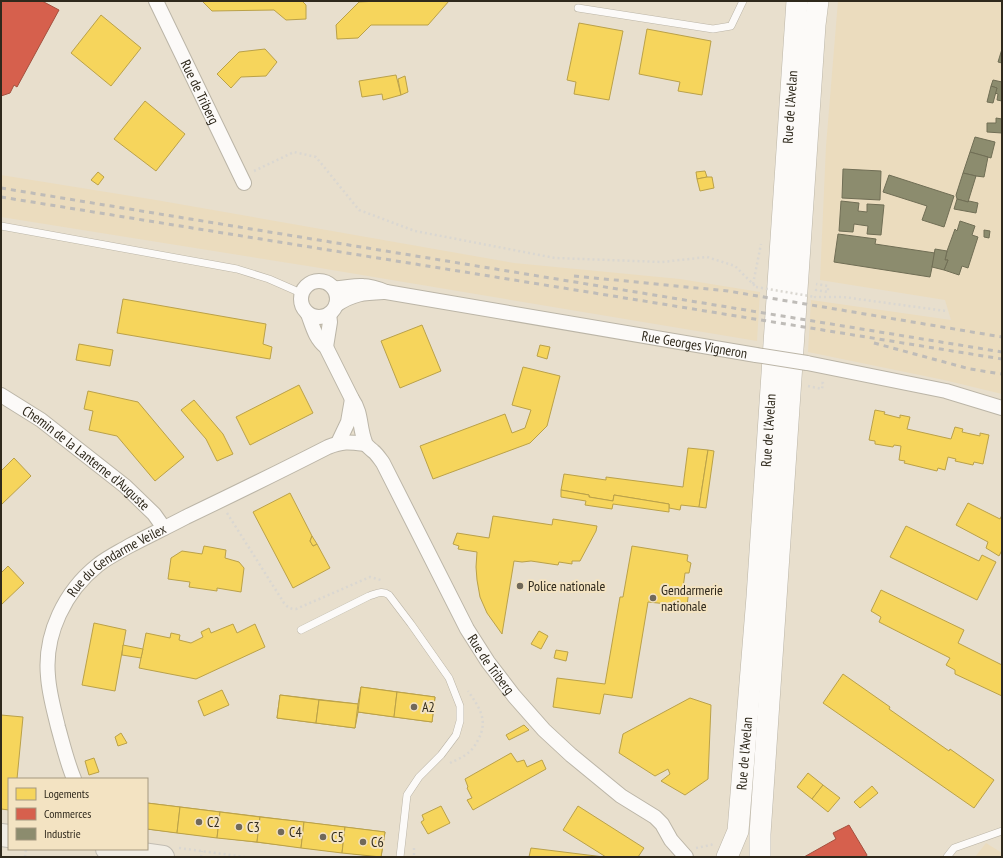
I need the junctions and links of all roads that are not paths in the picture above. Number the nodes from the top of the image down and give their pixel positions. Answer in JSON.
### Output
{"nodes":[{"id":1,"x":156,"y":1,"type":"edge"},
{"id":2,"x":743,"y":1,"type":"edge"},
{"id":3,"x":797,"y":1,"type":"edge"},
{"id":4,"x":818,"y":1,"type":"edge"},
{"id":5,"x":578,"y":8,"type":"dead end"},
{"id":6,"x":243,"y":180,"type":"road end"},
{"id":7,"x":1,"y":226,"type":"edge"},
{"id":8,"x":334,"y":288,"type":"junction"},
{"id":9,"x":386,"y":292,"type":"junction"},
{"id":10,"x":301,"y":293,"type":"junction"},
{"id":11,"x":332,"y":310,"type":"junction"},
{"id":12,"x":308,"y":314,"type":"junction"},
{"id":13,"x":326,"y":347,"type":"junction"},
{"id":14,"x":1,"y":395,"type":"edge"},
{"id":15,"x":352,"y":400,"type":"junction"},
{"id":16,"x":1002,"y":408,"type":"edge"},
{"id":17,"x":338,"y":443,"type":"junction"},
{"id":18,"x":366,"y":444,"type":"junction"},
{"id":19,"x":164,"y":528,"type":"junction"},
{"id":20,"x":301,"y":630,"type":"dead end"},
{"id":21,"x":74,"y":778,"type":"edge"},
{"id":22,"x":1002,"y":831,"type":"edge"},
{"id":23,"x":671,"y":840,"type":"junction"},
{"id":24,"x":112,"y":850,"type":"edge"},
{"id":25,"x":721,"y":850,"type":"edge"},
{"id":26,"x":168,"y":852,"type":"edge"},
{"id":27,"x":688,"y":853,"type":"edge"},
{"id":28,"x":139,"y":855,"type":"edge"},
{"id":29,"x":400,"y":857,"type":"edge"},
{"id":30,"x":677,"y":857,"type":"edge"},
{"id":31,"x":760,"y":857,"type":"edge"},
{"id":32,"x":947,"y":857,"type":"edge"}],
"edges":[{"from":1,"to":6,"type":"street","name":"Rue de Triberg"},
{"from":2,"to":5,"type":"lane"},
{"from":3,"to":25,"type":"main road","name":"Rue de l'Avelan"},
{"from":4,"to":31,"type":"main road","name":"Rue de l'Avelan"},
{"from":7,"to":10,"type":"lane"},
{"from":8,"to":9,"type":"street","name":"Rue Georges Vigneron"},
{"from":8,"to":10,"type":"street"},
{"from":8,"to":11,"type":"street"},
{"from":9,"to":11,"type":"street","name":"Rue Georges Vigneron"},
{"from":9,"to":16,"type":"street","name":"Rue Georges Vigneron","bridge":true},
{"from":10,"to":12,"type":"street"},
{"from":11,"to":12,"type":"street"},
{"from":11,"to":13,"type":"street"},
{"from":12,"to":13,"type":"street","name":"Rue de Triberg"},
{"from":13,"to":15,"type":"street","name":"Rue de Triberg"},
{"from":14,"to":19,"type":"street","name":"Chemin de la Lanterne d'Auguste"},
{"from":15,"to":17,"type":"street"},
{"from":15,"to":18,"type":"street","name":"Rue de Triberg"},
{"from":17,"to":18,"type":"street"},
{"from":17,"to":19,"type":"street","name":"Rue du Gendarme Veilex"},
{"from":18,"to":23,"type":"street","name":"Rue de Triberg"},
{"from":19,"to":21,"type":"street","name":"Rue du Gendarme Veilex"},
{"from":20,"to":29,"type":"lane"},
{"from":22,"to":32,"type":"lane"},
{"from":23,"to":27,"type":"street","name":"Rue de Triberg"},
{"from":23,"to":30,"type":"street","name":"Rue de Triberg"},
{"from":24,"to":28,"type":"main road"},
{"from":26,"to":28,"type":"main road"}]}
